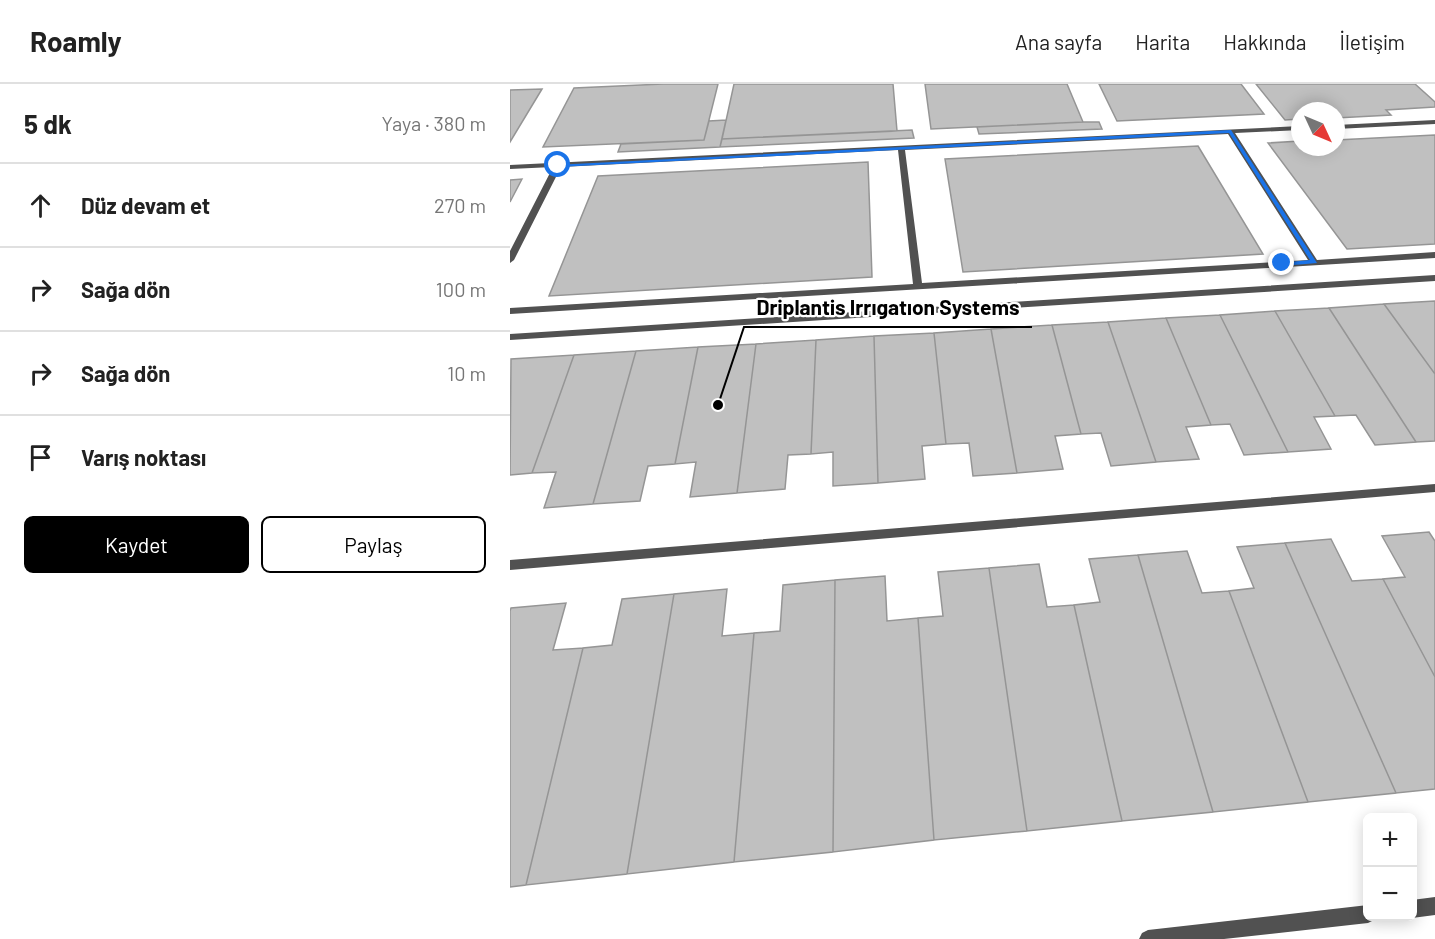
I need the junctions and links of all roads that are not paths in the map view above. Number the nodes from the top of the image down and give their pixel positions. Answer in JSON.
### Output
{"nodes":[{"id":1,"x":1435,"y":122,"type":"edge"},
{"id":2,"x":1345,"y":127,"type":"edge"},
{"id":3,"x":1291,"y":129,"type":"edge"},
{"id":4,"x":1231,"y":132,"type":"junction"},
{"id":5,"x":902,"y":147,"type":"junction"},
{"id":6,"x":558,"y":165,"type":"junction"},
{"id":7,"x":510,"y":167,"type":"edge"},
{"id":8,"x":1435,"y":255,"type":"edge"},
{"id":9,"x":510,"y":260,"type":"edge"},
{"id":10,"x":1314,"y":262,"type":"junction"},
{"id":11,"x":1435,"y":278,"type":"edge"},
{"id":12,"x":918,"y":286,"type":"junction"},
{"id":13,"x":510,"y":311,"type":"edge"},
{"id":14,"x":510,"y":337,"type":"edge"},
{"id":15,"x":1435,"y":488,"type":"edge"},
{"id":16,"x":510,"y":565,"type":"edge"},
{"id":17,"x":1435,"y":906,"type":"edge"},
{"id":18,"x":1417,"y":908,"type":"edge"},
{"id":19,"x":1363,"y":915,"type":"edge"},
{"id":20,"x":1148,"y":939,"type":"edge"}],
"edges":[{"from":1,"to":2,"type":"lane"},
{"from":3,"to":4,"type":"lane"},
{"from":4,"to":5,"type":"lane"},
{"from":4,"to":10,"type":"lane"},
{"from":5,"to":6,"type":"lane"},
{"from":5,"to":12,"type":"lane"},
{"from":6,"to":7,"type":"lane"},
{"from":6,"to":9,"type":"lane"},
{"from":8,"to":10,"type":"lane"},
{"from":10,"to":12,"type":"lane"},
{"from":11,"to":14,"type":"lane"},
{"from":12,"to":13,"type":"lane"},
{"from":15,"to":16,"type":"lane"},
{"from":17,"to":18,"type":"lane"},
{"from":19,"to":20,"type":"lane"}]}
